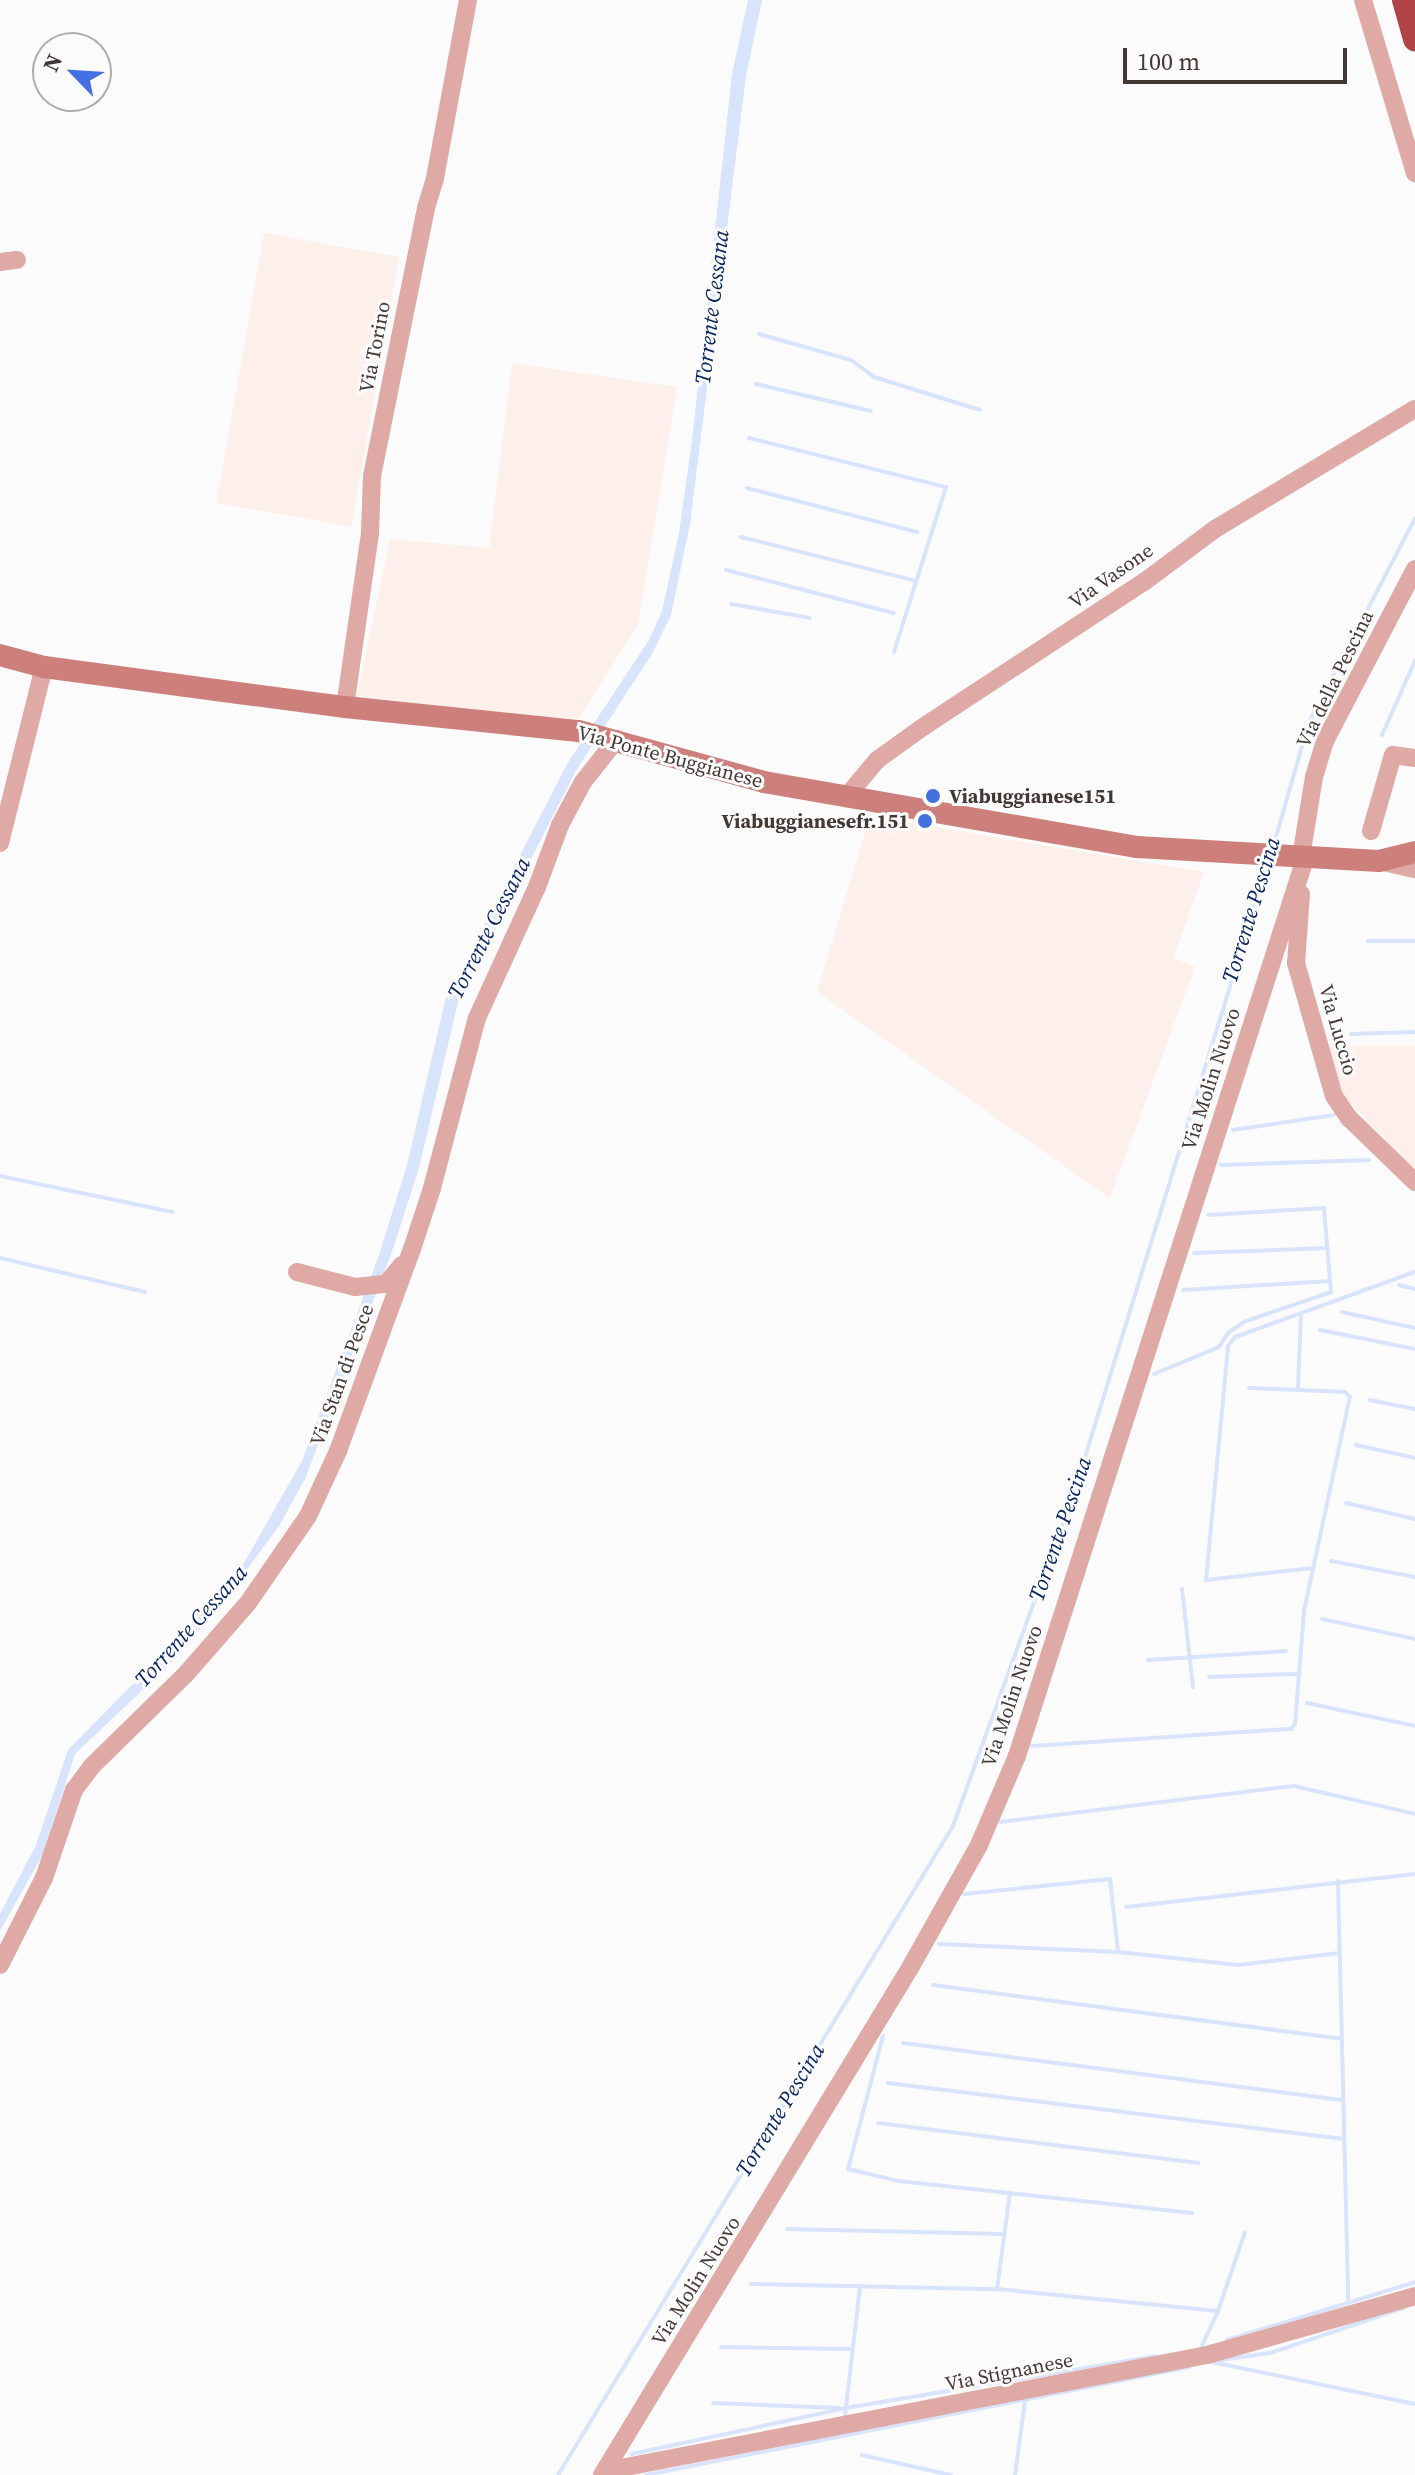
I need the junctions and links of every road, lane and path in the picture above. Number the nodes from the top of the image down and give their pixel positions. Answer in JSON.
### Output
{"nodes":[{"id":1,"x":468,"y":0,"type":"edge"},
{"id":2,"x":1363,"y":0,"type":"edge"},
{"id":3,"x":1404,"y":0,"type":"edge"},
{"id":4,"x":1415,"y":39,"type":"edge"},
{"id":5,"x":1415,"y":173,"type":"edge"},
{"id":6,"x":1415,"y":409,"type":"edge"},
{"id":7,"x":1415,"y":569,"type":"edge"},
{"id":8,"x":0,"y":655,"type":"edge"},
{"id":9,"x":44,"y":667,"type":"junction"},
{"id":10,"x":345,"y":707,"type":"junction"},
{"id":11,"x":611,"y":738,"type":"junction"},
{"id":12,"x":1415,"y":758,"type":"edge"},
{"id":13,"x":6,"y":786,"type":"edge"},
{"id":14,"x":847,"y":796,"type":"junction"},
{"id":15,"x":1371,"y":831,"type":"dead end"},
{"id":16,"x":0,"y":843,"type":"edge"},
{"id":17,"x":1415,"y":852,"type":"edge"},
{"id":18,"x":1301,"y":859,"type":"junction"},
{"id":19,"x":1379,"y":861,"type":"junction"},
{"id":20,"x":1415,"y":869,"type":"edge"},
{"id":21,"x":1415,"y":1182,"type":"edge"},
{"id":22,"x":412,"y":1249,"type":"junction"},
{"id":23,"x":297,"y":1272,"type":"dead end"},
{"id":24,"x":0,"y":1965,"type":"edge"},
{"id":25,"x":1415,"y":2296,"type":"edge"},
{"id":26,"x":604,"y":2473,"type":"edge"}],
"edges":[{"from":1,"to":10,"type":"street","name":"Via Torino"},
{"from":2,"to":5,"type":"street"},
{"from":3,"to":4,"type":"highway"},
{"from":6,"to":14,"type":"street","name":"Via Vasone"},
{"from":7,"to":18,"type":"street","name":"Via della Pescina"},
{"from":8,"to":9,"type":"main road","name":"Via Ponte Buggianese"},
{"from":9,"to":10,"type":"main road","name":"Via Ponte Buggianese"},
{"from":9,"to":13,"type":"street"},
{"from":10,"to":11,"type":"main road","name":"Via Ponte Buggianese"},
{"from":11,"to":14,"type":"main road","name":"Via Ponte Buggianese"},
{"from":11,"to":22,"type":"street","name":"Via Stan di Pesce"},
{"from":12,"to":15,"type":"street"},
{"from":13,"to":16,"type":"street"},
{"from":14,"to":18,"type":"main road","name":"Via Ponte Buggianese"},
{"from":17,"to":19,"type":"main road","name":"Via Ponte Buggianese"},
{"from":18,"to":19,"type":"main road","name":"Via Ponte Buggianese"},
{"from":18,"to":21,"type":"street","name":"Via Luccio"},
{"from":18,"to":26,"type":"street","name":"Via Molin Nuovo"},
{"from":19,"to":20,"type":"street"},
{"from":22,"to":23,"type":"street"},
{"from":22,"to":24,"type":"street","name":"Via Stan di Pesce"},
{"from":25,"to":26,"type":"street","name":"Via Stignanese"}]}
